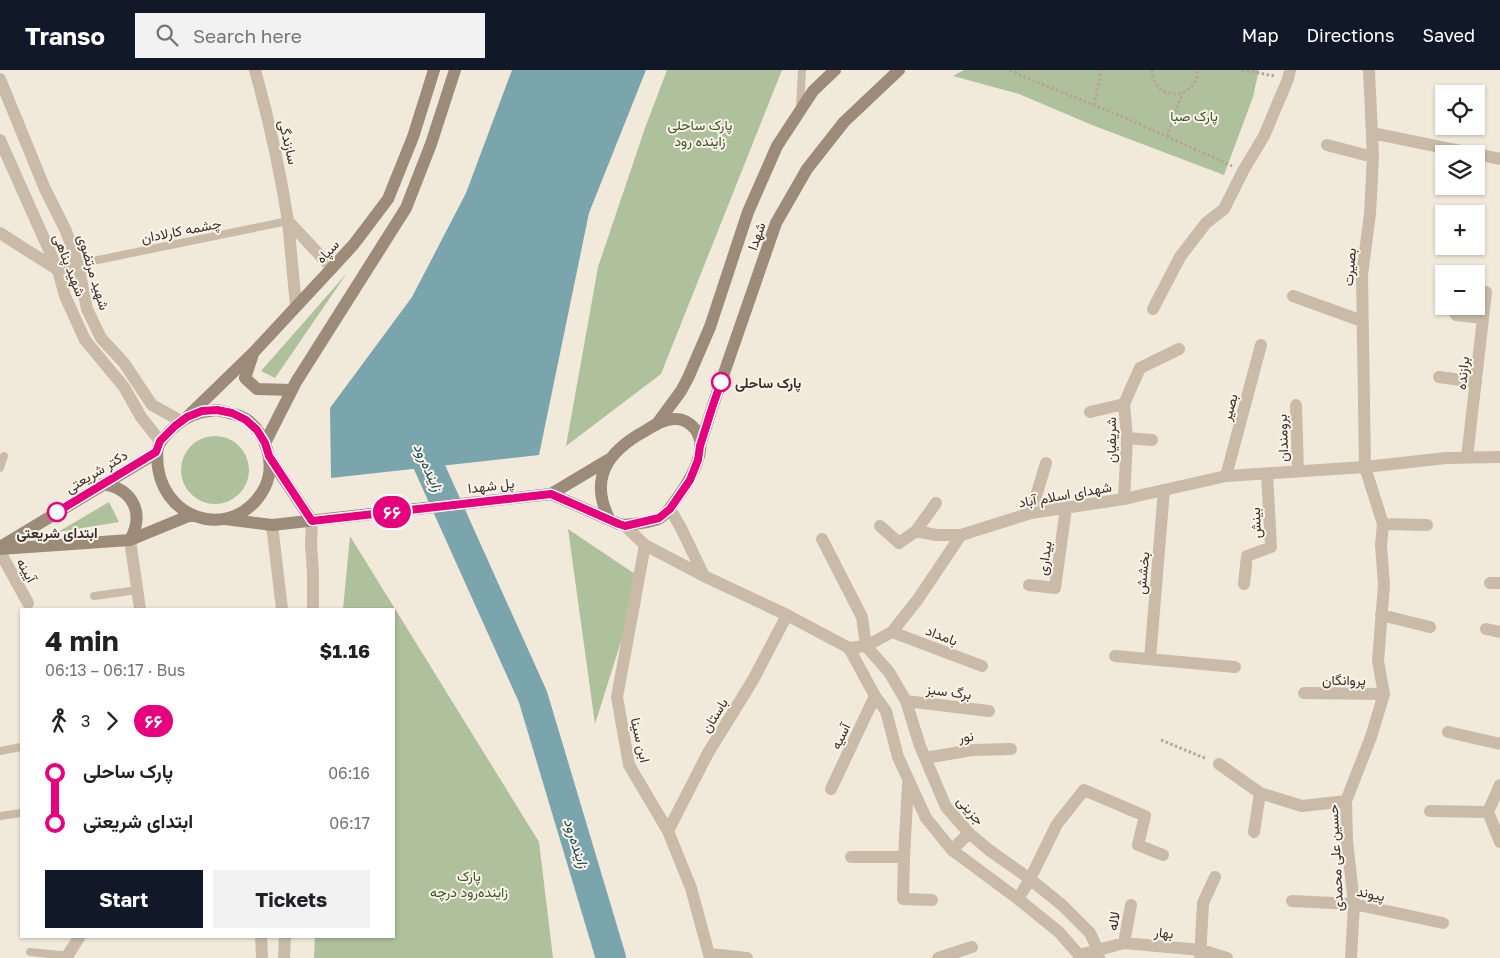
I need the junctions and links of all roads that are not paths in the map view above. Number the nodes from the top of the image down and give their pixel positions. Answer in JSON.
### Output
{"nodes":[{"id":1,"x":255,"y":70,"type":"edge"},
{"id":2,"x":434,"y":70,"type":"edge"},
{"id":3,"x":455,"y":70,"type":"edge"},
{"id":4,"x":802,"y":70,"type":"edge"},
{"id":5,"x":835,"y":70,"type":"edge"},
{"id":6,"x":899,"y":70,"type":"edge"},
{"id":7,"x":1369,"y":70,"type":"edge"},
{"id":8,"x":1289,"y":74,"type":"edge"},
{"id":9,"x":0,"y":79,"type":"edge"},
{"id":10,"x":800,"y":111,"type":"junction"},
{"id":11,"x":1372,"y":132,"type":"junction"},
{"id":12,"x":0,"y":140,"type":"edge"},
{"id":13,"x":1327,"y":145,"type":"dead end"},
{"id":14,"x":1435,"y":145,"type":"edge"},
{"id":15,"x":1485,"y":156,"type":"edge"},
{"id":16,"x":1373,"y":157,"type":"junction"},
{"id":17,"x":1500,"y":159,"type":"edge"},
{"id":18,"x":288,"y":221,"type":"junction"},
{"id":19,"x":0,"y":233,"type":"edge"},
{"id":20,"x":78,"y":264,"type":"junction"},
{"id":21,"x":332,"y":268,"type":"junction"},
{"id":22,"x":58,"y":270,"type":"junction"},
{"id":23,"x":1486,"y":292,"type":"dead end"},
{"id":24,"x":1293,"y":296,"type":"dead end"},
{"id":25,"x":296,"y":306,"type":"junction"},
{"id":26,"x":1153,"y":309,"type":"dead end"},
{"id":27,"x":1456,"y":315,"type":"dead end"},
{"id":28,"x":1483,"y":318,"type":"junction"},
{"id":29,"x":1362,"y":321,"type":"junction"},
{"id":30,"x":1261,"y":345,"type":"dead end"},
{"id":31,"x":1179,"y":349,"type":"dead end"},
{"id":32,"x":254,"y":352,"type":"junction"},
{"id":33,"x":1439,"y":377,"type":"dead end"},
{"id":34,"x":1476,"y":382,"type":"junction"},
{"id":35,"x":292,"y":390,"type":"junction"},
{"id":36,"x":1124,"y":404,"type":"junction"},
{"id":37,"x":1296,"y":405,"type":"dead end"},
{"id":38,"x":156,"y":407,"type":"junction"},
{"id":39,"x":1090,"y":412,"type":"dead end"},
{"id":40,"x":141,"y":416,"type":"junction"},
{"id":41,"x":184,"y":419,"type":"junction"},
{"id":42,"x":656,"y":425,"type":"junction"},
{"id":43,"x":1127,"y":438,"type":"junction"},
{"id":44,"x":1152,"y":440,"type":"dead end"},
{"id":45,"x":265,"y":443,"type":"junction"},
{"id":46,"x":700,"y":446,"type":"junction"},
{"id":47,"x":158,"y":447,"type":"junction"},
{"id":48,"x":4,"y":456,"type":"dead end"},
{"id":49,"x":269,"y":456,"type":"junction"},
{"id":50,"x":1500,"y":457,"type":"edge"},
{"id":51,"x":1468,"y":458,"type":"junction"},
{"id":52,"x":608,"y":460,"type":"junction"},
{"id":53,"x":1046,"y":463,"type":"dead end"},
{"id":54,"x":1365,"y":467,"type":"junction"},
{"id":55,"x":0,"y":468,"type":"edge"},
{"id":56,"x":1298,"y":471,"type":"junction"},
{"id":57,"x":1267,"y":474,"type":"junction"},
{"id":58,"x":1226,"y":476,"type":"junction"},
{"id":59,"x":103,"y":484,"type":"junction"},
{"id":60,"x":1164,"y":490,"type":"junction"},
{"id":61,"x":551,"y":494,"type":"junction"},
{"id":62,"x":1124,"y":499,"type":"junction"},
{"id":63,"x":936,"y":503,"type":"dead end"},
{"id":64,"x":1066,"y":508,"type":"junction"},
{"id":65,"x":670,"y":509,"type":"junction"},
{"id":66,"x":1031,"y":513,"type":"junction"},
{"id":67,"x":192,"y":515,"type":"junction"},
{"id":68,"x":226,"y":519,"type":"junction"},
{"id":69,"x":610,"y":520,"type":"junction"},
{"id":70,"x":312,"y":521,"type":"junction"},
{"id":71,"x":1383,"y":524,"type":"junction"},
{"id":72,"x":272,"y":525,"type":"junction"},
{"id":73,"x":1427,"y":525,"type":"dead end"},
{"id":74,"x":625,"y":526,"type":"junction"},
{"id":75,"x":880,"y":526,"type":"dead end"},
{"id":76,"x":916,"y":531,"type":"junction"},
{"id":77,"x":961,"y":535,"type":"junction"},
{"id":78,"x":822,"y":539,"type":"dead end"},
{"id":79,"x":130,"y":540,"type":"junction"},
{"id":80,"x":645,"y":545,"type":"junction"},
{"id":81,"x":0,"y":549,"type":"edge"},
{"id":82,"x":704,"y":576,"type":"junction"},
{"id":83,"x":1244,"y":584,"type":"dead end"},
{"id":84,"x":1029,"y":585,"type":"dead end"},
{"id":85,"x":138,"y":590,"type":"junction"},
{"id":86,"x":94,"y":596,"type":"dead end"},
{"id":87,"x":28,"y":603,"type":"dead end"},
{"id":88,"x":140,"y":608,"type":"edge"},
{"id":89,"x":282,"y":608,"type":"edge"},
{"id":90,"x":313,"y":608,"type":"edge"},
{"id":91,"x":787,"y":614,"type":"junction"},
{"id":92,"x":1381,"y":614,"type":"junction"},
{"id":93,"x":1430,"y":627,"type":"dead end"},
{"id":94,"x":1486,"y":629,"type":"dead end"},
{"id":95,"x":892,"y":632,"type":"junction"},
{"id":96,"x":1500,"y":632,"type":"edge"},
{"id":97,"x":866,"y":646,"type":"junction"},
{"id":98,"x":849,"y":648,"type":"junction"},
{"id":99,"x":1115,"y":656,"type":"dead end"},
{"id":100,"x":1150,"y":659,"type":"junction"},
{"id":101,"x":982,"y":666,"type":"dead end"},
{"id":102,"x":1235,"y":667,"type":"dead end"},
{"id":103,"x":1304,"y":693,"type":"dead end"},
{"id":104,"x":1384,"y":694,"type":"junction"},
{"id":105,"x":875,"y":696,"type":"junction"},
{"id":106,"x":906,"y":701,"type":"junction"},
{"id":107,"x":989,"y":711,"type":"dead end"},
{"id":108,"x":1448,"y":732,"type":"dead end"},
{"id":109,"x":1500,"y":744,"type":"edge"},
{"id":110,"x":20,"y":747,"type":"edge"},
{"id":111,"x":1011,"y":749,"type":"dead end"},
{"id":112,"x":0,"y":751,"type":"edge"},
{"id":113,"x":925,"y":758,"type":"junction"},
{"id":114,"x":1219,"y":764,"type":"road end"},
{"id":115,"x":908,"y":781,"type":"junction"},
{"id":116,"x":1500,"y":785,"type":"edge"},
{"id":117,"x":831,"y":789,"type":"dead end"},
{"id":118,"x":1260,"y":793,"type":"junction"},
{"id":119,"x":1346,"y":801,"type":"junction"},
{"id":120,"x":1430,"y":811,"type":"dead end"},
{"id":121,"x":1488,"y":812,"type":"junction"},
{"id":122,"x":20,"y":813,"type":"edge"},
{"id":123,"x":0,"y":816,"type":"edge"},
{"id":124,"x":668,"y":832,"type":"junction"},
{"id":125,"x":1254,"y":832,"type":"dead end"},
{"id":126,"x":969,"y":833,"type":"junction"},
{"id":127,"x":1500,"y":842,"type":"edge"},
{"id":128,"x":952,"y":850,"type":"junction"},
{"id":129,"x":1163,"y":855,"type":"dead end"},
{"id":130,"x":904,"y":856,"type":"junction"},
{"id":131,"x":851,"y":857,"type":"dead end"},
{"id":132,"x":1215,"y":877,"type":"dead end"},
{"id":133,"x":1030,"y":879,"type":"junction"},
{"id":134,"x":1018,"y":898,"type":"junction"},
{"id":135,"x":932,"y":900,"type":"dead end"},
{"id":136,"x":1292,"y":902,"type":"dead end"},
{"id":137,"x":1354,"y":904,"type":"junction"},
{"id":138,"x":1131,"y":905,"type":"dead end"},
{"id":139,"x":1444,"y":923,"type":"dead end"},
{"id":140,"x":79,"y":938,"type":"edge"},
{"id":141,"x":261,"y":938,"type":"edge"},
{"id":142,"x":285,"y":938,"type":"edge"},
{"id":143,"x":1124,"y":943,"type":"junction"},
{"id":144,"x":972,"y":947,"type":"dead end"},
{"id":145,"x":30,"y":952,"type":"dead end"},
{"id":146,"x":1099,"y":954,"type":"edge"},
{"id":147,"x":1200,"y":954,"type":"edge"},
{"id":148,"x":710,"y":956,"type":"edge"},
{"id":149,"x":1079,"y":956,"type":"edge"},
{"id":150,"x":69,"y":957,"type":"edge"},
{"id":151,"x":262,"y":958,"type":"edge"},
{"id":152,"x":284,"y":958,"type":"edge"},
{"id":153,"x":747,"y":958,"type":"edge"},
{"id":154,"x":938,"y":958,"type":"edge"},
{"id":155,"x":1227,"y":958,"type":"edge"},
{"id":156,"x":1352,"y":958,"type":"edge"}],
"edges":[{"from":1,"to":18,"type":"street","name":"سازندگی"},
{"from":2,"to":21,"type":"main road","name":"سپاه"},
{"from":3,"to":35,"type":"main road"},
{"from":4,"to":10,"type":"lane"},
{"from":5,"to":10,"type":"main road","name":"شهدا"},
{"from":6,"to":46,"type":"main road","name":"شهدا"},
{"from":7,"to":11,"type":"street","name":"بصیرت"},
{"from":8,"to":26,"type":"street"},
{"from":9,"to":20,"type":"street","name":"شهيد مرتضوی"},
{"from":10,"to":42,"type":"main road","name":"شهدا"},
{"from":11,"to":14,"type":"street"},
{"from":11,"to":16,"type":"street","name":"بصیرت"},
{"from":12,"to":22,"type":"street","name":"شهید پناهی"},
{"from":13,"to":16,"type":"street"},
{"from":15,"to":17,"type":"street"},
{"from":16,"to":29,"type":"street","name":"بصیرت"},
{"from":18,"to":20,"type":"lane","name":"چشمه کارلادان"},
{"from":18,"to":21,"type":"street"},
{"from":18,"to":25,"type":"street","name":"سازندگی"},
{"from":19,"to":22,"type":"street"},
{"from":20,"to":22,"type":"street"},
{"from":20,"to":38,"type":"street","name":"شهيد مرتضوی"},
{"from":21,"to":25,"type":"main road","name":"سپاه"},
{"from":22,"to":40,"type":"street","name":"شهید پناهی"},
{"from":23,"to":28,"type":"street","name":"برازنده"},
{"from":24,"to":29,"type":"street"},
{"from":25,"to":32,"type":"main road","name":"سپاه"},
{"from":27,"to":28,"type":"street"},
{"from":28,"to":34,"type":"street","name":"برازنده"},
{"from":29,"to":54,"type":"street","name":"بصیرت"},
{"from":30,"to":58,"type":"street","name":"بصیر"},
{"from":31,"to":36,"type":"street","name":"شریفیان"},
{"from":32,"to":35,"type":"main road"},
{"from":32,"to":41,"type":"main road","name":"سپاه"},
{"from":33,"to":34,"type":"street"},
{"from":34,"to":51,"type":"street","name":"برازنده"},
{"from":35,"to":45,"type":"main road"},
{"from":36,"to":39,"type":"street"},
{"from":36,"to":43,"type":"street","name":"شریفیان"},
{"from":37,"to":56,"type":"street","name":"برومندان"},
{"from":38,"to":40,"type":"street"},
{"from":38,"to":41,"type":"street","name":"شهيد مرتضوی"},
{"from":40,"to":47,"type":"street","name":"شهید پناهی"},
{"from":41,"to":45,"type":"main road"},
{"from":41,"to":47,"type":"main road"},
{"from":42,"to":46,"type":"main road"},
{"from":42,"to":52,"type":"main road"},
{"from":43,"to":44,"type":"street"},
{"from":43,"to":62,"type":"street","name":"شریفیان"},
{"from":45,"to":49,"type":"main road"},
{"from":46,"to":65,"type":"main road"},
{"from":47,"to":59,"type":"main road","name":"دکتر شریعتی"},
{"from":47,"to":67,"type":"main road"},
{"from":48,"to":55,"type":"lane"},
{"from":49,"to":68,"type":"main road"},
{"from":49,"to":70,"type":"main road"},
{"from":50,"to":51,"type":"street","name":"شهدای اسلام آباد"},
{"from":51,"to":54,"type":"street","name":"شهدای اسلام آباد"},
{"from":52,"to":61,"type":"main road"},
{"from":52,"to":69,"type":"main road"},
{"from":53,"to":66,"type":"street"},
{"from":54,"to":56,"type":"street","name":"شهدای اسلام آباد"},
{"from":54,"to":71,"type":"street","name":"حسین علی محمدی"},
{"from":56,"to":57,"type":"street","name":"شهدای اسلام آباد"},
{"from":57,"to":58,"type":"street","name":"شهدای اسلام آباد"},
{"from":57,"to":83,"type":"street","name":"بینش"},
{"from":58,"to":60,"type":"street","name":"شهدای اسلام آباد"},
{"from":59,"to":79,"type":"main road"},
{"from":59,"to":81,"type":"main road","name":"دکتر شریعتی"},
{"from":60,"to":62,"type":"street","name":"شهدای اسلام آباد"},
{"from":60,"to":100,"type":"street","name":"بخشش"},
{"from":61,"to":69,"type":"main road"},
{"from":61,"to":70,"type":"main road","name":"پل شهدا"},
{"from":62,"to":64,"type":"street","name":"شهدای اسلام آباد"},
{"from":63,"to":76,"type":"street"},
{"from":64,"to":66,"type":"street","name":"شهدای اسلام آباد"},
{"from":64,"to":84,"type":"street","name":"بیداری"},
{"from":65,"to":74,"type":"main road"},
{"from":65,"to":82,"type":"street"},
{"from":66,"to":77,"type":"street","name":"شهدای اسلام آباد"},
{"from":67,"to":68,"type":"main road"},
{"from":67,"to":79,"type":"main road"},
{"from":68,"to":72,"type":"main road","name":"پل شهدا"},
{"from":69,"to":74,"type":"main road"},
{"from":70,"to":72,"type":"main road","name":"پل شهدا"},
{"from":70,"to":90,"type":"street"},
{"from":71,"to":73,"type":"street"},
{"from":71,"to":92,"type":"street","name":"حسین علی محمدی"},
{"from":72,"to":89,"type":"street"},
{"from":74,"to":80,"type":"street"},
{"from":75,"to":76,"type":"street"},
{"from":76,"to":77,"type":"street","name":"شهدای اسلام آباد"},
{"from":77,"to":95,"type":"street"},
{"from":78,"to":97,"type":"street"},
{"from":79,"to":81,"type":"main road"},
{"from":79,"to":85,"type":"street"},
{"from":80,"to":82,"type":"street"},
{"from":80,"to":124,"type":"street","name":"ابن سینا"},
{"from":81,"to":87,"type":"street","name":"آیینه"},
{"from":82,"to":91,"type":"street"},
{"from":85,"to":86,"type":"lane"},
{"from":85,"to":88,"type":"street"},
{"from":91,"to":98,"type":"street"},
{"from":91,"to":124,"type":"street","name":"باستان"},
{"from":92,"to":93,"type":"street"},
{"from":92,"to":104,"type":"street","name":"حسین علی محمدی"},
{"from":94,"to":96,"type":"street"},
{"from":95,"to":97,"type":"street"},
{"from":95,"to":101,"type":"street","name":"بامداد"},
{"from":97,"to":98,"type":"street"},
{"from":97,"to":106,"type":"street","name":"جزینی"},
{"from":98,"to":105,"type":"street"},
{"from":99,"to":100,"type":"street"},
{"from":100,"to":102,"type":"street"},
{"from":103,"to":104,"type":"street","name":"پروانگان"},
{"from":104,"to":119,"type":"street","name":"حسین علی محمدی"},
{"from":105,"to":115,"type":"street"},
{"from":105,"to":117,"type":"street","name":"آسیه"},
{"from":106,"to":107,"type":"street","name":"برگ سبز"},
{"from":106,"to":113,"type":"street","name":"جزینی"},
{"from":108,"to":109,"type":"street"},
{"from":110,"to":112,"type":"lane"},
{"from":111,"to":113,"type":"street","name":"نور"},
{"from":113,"to":126,"type":"street","name":"جزینی"},
{"from":114,"to":118,"type":"street"},
{"from":115,"to":128,"type":"street"},
{"from":115,"to":130,"type":"street"},
{"from":116,"to":121,"type":"street"},
{"from":118,"to":119,"type":"street"},
{"from":118,"to":125,"type":"street"},
{"from":119,"to":137,"type":"street","name":"حسین علی محمدی"},
{"from":120,"to":121,"type":"street"},
{"from":121,"to":127,"type":"street"},
{"from":122,"to":123,"type":"lane"},
{"from":124,"to":148,"type":"street","name":"ابن سینا"},
{"from":126,"to":128,"type":"street"},
{"from":126,"to":133,"type":"street","name":"جزینی"},
{"from":128,"to":134,"type":"street"},
{"from":129,"to":133,"type":"street"},
{"from":130,"to":131,"type":"street"},
{"from":130,"to":135,"type":"street"},
{"from":132,"to":147,"type":"street"},
{"from":133,"to":134,"type":"street"},
{"from":133,"to":146,"type":"street","name":"جزینی"},
{"from":134,"to":149,"type":"street"},
{"from":136,"to":137,"type":"street","name":"پیوند"},
{"from":137,"to":139,"type":"street","name":"پیوند"},
{"from":137,"to":156,"type":"street","name":"حسین علی محمدی"},
{"from":138,"to":143,"type":"street","name":"لاله"},
{"from":140,"to":150,"type":"street"},
{"from":141,"to":151,"type":"street"},
{"from":142,"to":152,"type":"street"},
{"from":143,"to":146,"type":"street","name":"بهار"},
{"from":143,"to":147,"type":"street","name":"بهار"},
{"from":144,"to":154,"type":"street"},
{"from":145,"to":150,"type":"lane"},
{"from":146,"to":149,"type":"street","name":"بهار"},
{"from":147,"to":155,"type":"street","name":"بهار"},
{"from":148,"to":153,"type":"street"}]}
